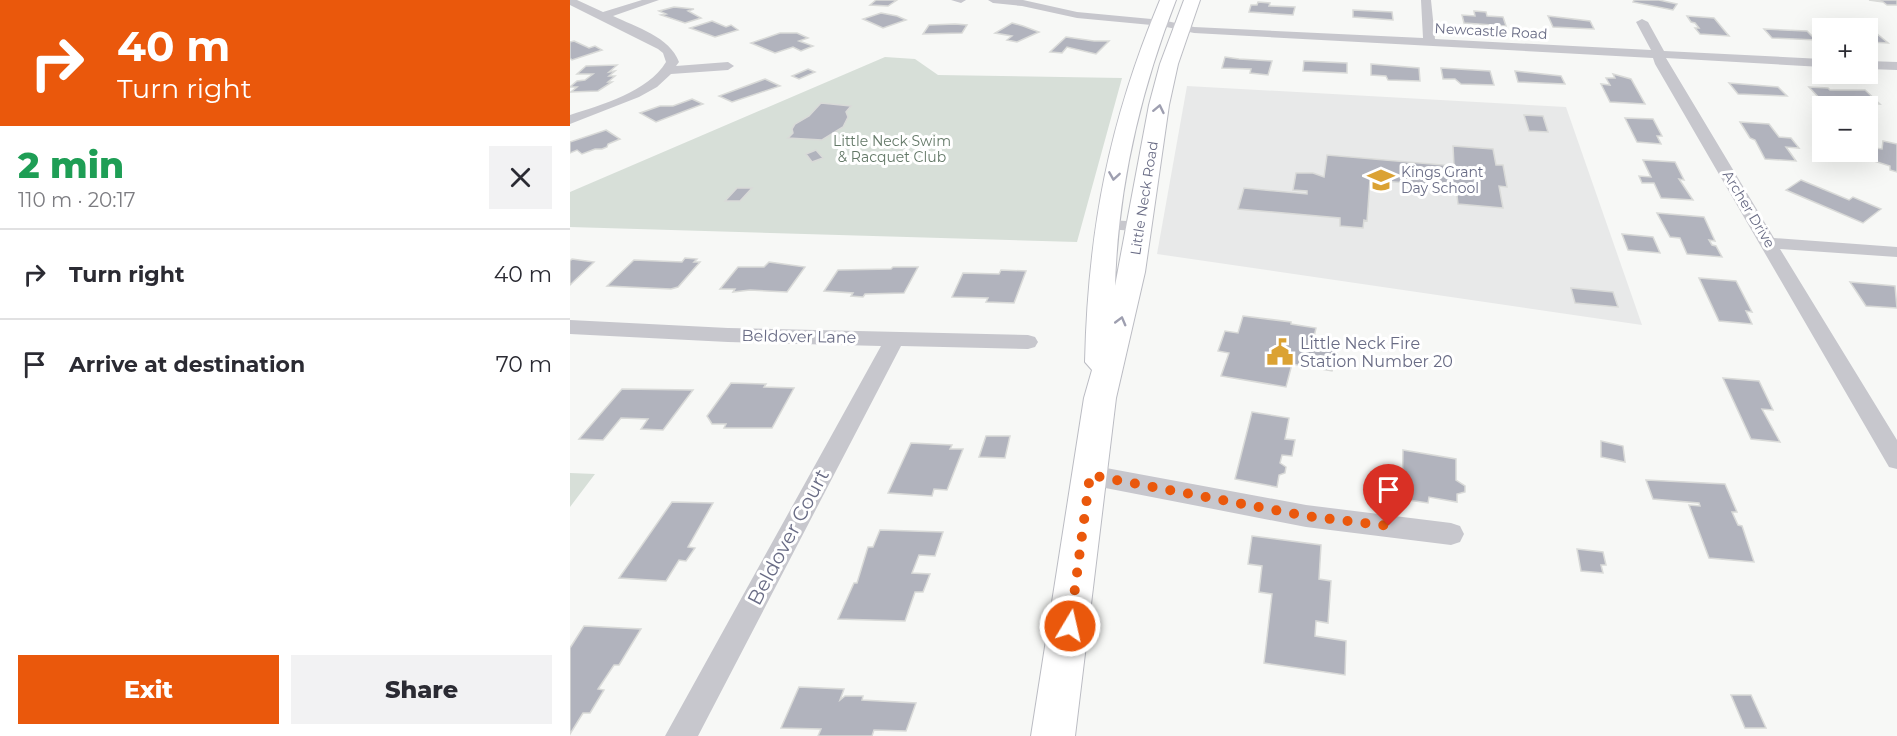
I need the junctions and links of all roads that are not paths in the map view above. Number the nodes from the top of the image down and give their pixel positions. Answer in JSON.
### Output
{"nodes":[{"id":1,"x":654,"y":0,"type":"edge"},
{"id":2,"x":956,"y":0,"type":"edge"},
{"id":3,"x":961,"y":0,"type":"edge"},
{"id":4,"x":993,"y":0,"type":"edge"},
{"id":5,"x":1168,"y":0,"type":"edge"},
{"id":6,"x":1191,"y":0,"type":"edge"},
{"id":7,"x":1426,"y":0,"type":"edge"},
{"id":8,"x":570,"y":1,"type":"edge"},
{"id":9,"x":601,"y":16,"type":"junction"},
{"id":10,"x":1158,"y":22,"type":"junction"},
{"id":11,"x":1642,"y":22,"type":"dead end"},
{"id":12,"x":1182,"y":28,"type":"junction"},
{"id":13,"x":1429,"y":43,"type":"junction"},
{"id":14,"x":1659,"y":55,"type":"junction"},
{"id":15,"x":1812,"y":63,"type":"edge"},
{"id":16,"x":1878,"y":65,"type":"edge"},
{"id":17,"x":728,"y":66,"type":"dead end"},
{"id":18,"x":1897,"y":66,"type":"edge"},
{"id":19,"x":667,"y":71,"type":"junction"},
{"id":20,"x":570,"y":120,"type":"edge"},
{"id":21,"x":1106,"y":225,"type":"junction"},
{"id":22,"x":1141,"y":226,"type":"junction"},
{"id":23,"x":1770,"y":243,"type":"junction"},
{"id":24,"x":1897,"y":252,"type":"edge"},
{"id":25,"x":570,"y":327,"type":"edge"},
{"id":26,"x":895,"y":339,"type":"junction"},
{"id":27,"x":1028,"y":342,"type":"dead end"},
{"id":28,"x":1100,"y":398,"type":"junction"},
{"id":29,"x":1897,"y":460,"type":"edge"},
{"id":30,"x":1090,"y":475,"type":"junction"},
{"id":31,"x":1451,"y":534,"type":"dead end"},
{"id":32,"x":681,"y":736,"type":"edge"},
{"id":33,"x":1053,"y":736,"type":"edge"}],
"edges":[{"from":1,"to":9,"type":"street"},
{"from":2,"to":3,"type":"street"},
{"from":4,"to":10,"type":"street","name":"Newcastle Road"},
{"from":5,"to":10,"type":"street","name":"Little Neck Road"},
{"from":6,"to":12,"type":"street","name":"Little Neck Road"},
{"from":7,"to":13,"type":"street"},
{"from":8,"to":9,"type":"street"},
{"from":9,"to":19,"type":"street"},
{"from":10,"to":12,"type":"street","name":"Newcastle Road"},
{"from":10,"to":21,"type":"street","name":"Little Neck Road","one_way":true},
{"from":11,"to":14,"type":"street","name":"Archer Drive"},
{"from":12,"to":13,"type":"street","name":"Newcastle Road"},
{"from":22,"to":12,"type":"street","name":"Little Neck Road","one_way":true},
{"from":13,"to":14,"type":"street","name":"Newcastle Road"},
{"from":14,"to":15,"type":"street","name":"Newcastle Road"},
{"from":14,"to":23,"type":"street","name":"Archer Drive"},
{"from":16,"to":18,"type":"street"},
{"from":17,"to":19,"type":"street"},
{"from":19,"to":20,"type":"street"},
{"from":21,"to":22,"type":"street"},
{"from":21,"to":28,"type":"street","name":"Little Neck Road"},
{"from":28,"to":22,"type":"street","name":"Little Neck Road","one_way":true},
{"from":23,"to":24,"type":"street"},
{"from":23,"to":29,"type":"street","name":"Archer Drive"},
{"from":25,"to":26,"type":"street","name":"Beldover Lane"},
{"from":26,"to":27,"type":"street","name":"Beldover Lane"},
{"from":26,"to":32,"type":"street","name":"Beldover Court"},
{"from":28,"to":30,"type":"street","name":"Little Neck Road"},
{"from":30,"to":31,"type":"street"},
{"from":30,"to":33,"type":"street","name":"Little Neck Road"}]}
